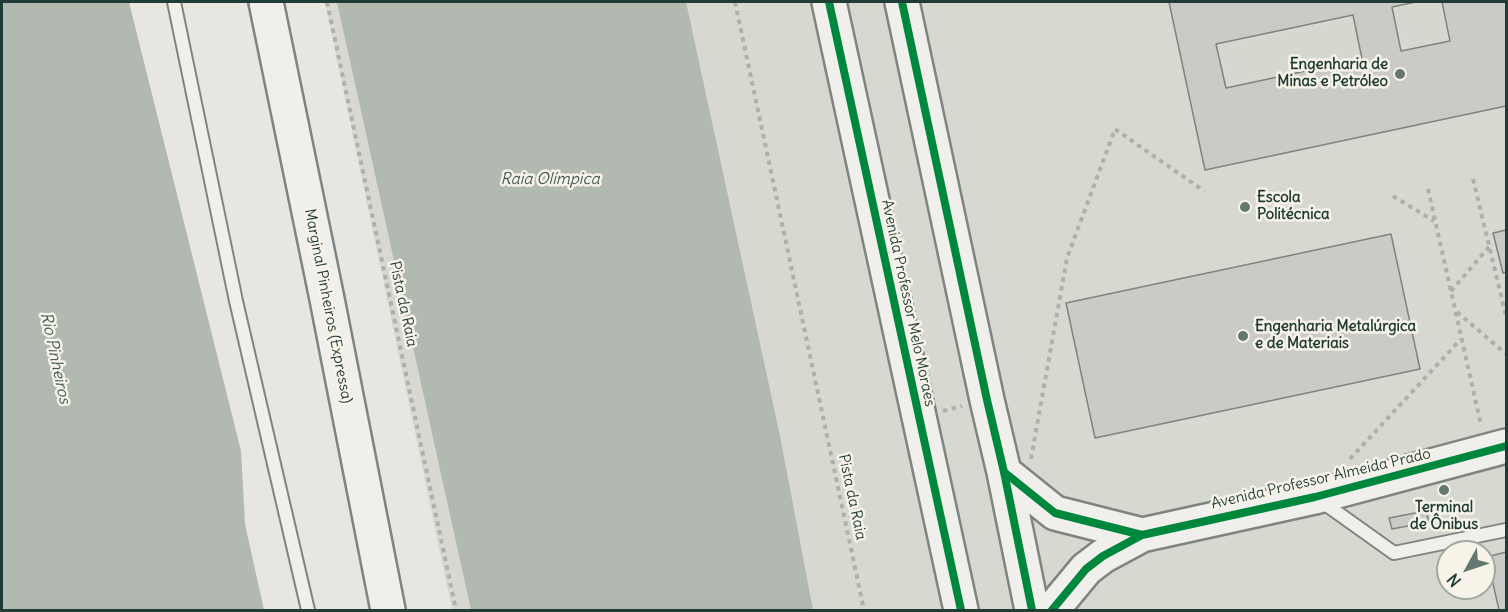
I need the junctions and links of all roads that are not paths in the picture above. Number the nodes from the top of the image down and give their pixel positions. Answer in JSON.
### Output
{"nodes":[{"id":1,"x":174,"y":2,"type":"edge"},
{"id":2,"x":266,"y":2,"type":"edge"},
{"id":3,"x":830,"y":2,"type":"edge"},
{"id":4,"x":907,"y":3,"type":"edge"},
{"id":5,"x":1497,"y":449,"type":"edge"},
{"id":6,"x":1015,"y":481,"type":"junction"},
{"id":7,"x":1315,"y":497,"type":"junction"},
{"id":8,"x":1506,"y":530,"type":"edge"},
{"id":9,"x":1142,"y":535,"type":"junction"},
{"id":10,"x":308,"y":610,"type":"edge"},
{"id":11,"x":388,"y":610,"type":"edge"},
{"id":12,"x":962,"y":610,"type":"edge"},
{"id":13,"x":1032,"y":610,"type":"edge"},
{"id":14,"x":1052,"y":610,"type":"edge"}],
"edges":[{"from":1,"to":10,"type":"lane"},
{"from":2,"to":11,"type":"main road","name":"Marginal Pinheiros (Expressa)"},
{"from":3,"to":12,"type":"main road","name":"Avenida Professor Melo Moraes"},
{"from":4,"to":6,"type":"main road"},
{"from":5,"to":7,"type":"main road","name":"Avenida Professor Almeida Prado"},
{"from":6,"to":9,"type":"main road","name":"Avenida Professor Almeida Prado"},
{"from":6,"to":13,"type":"main road"},
{"from":7,"to":8,"type":"lane"},
{"from":7,"to":9,"type":"main road","name":"Avenida Professor Almeida Prado"},
{"from":9,"to":14,"type":"main road","name":"Avenida Professor Almeida Prado"}]}
